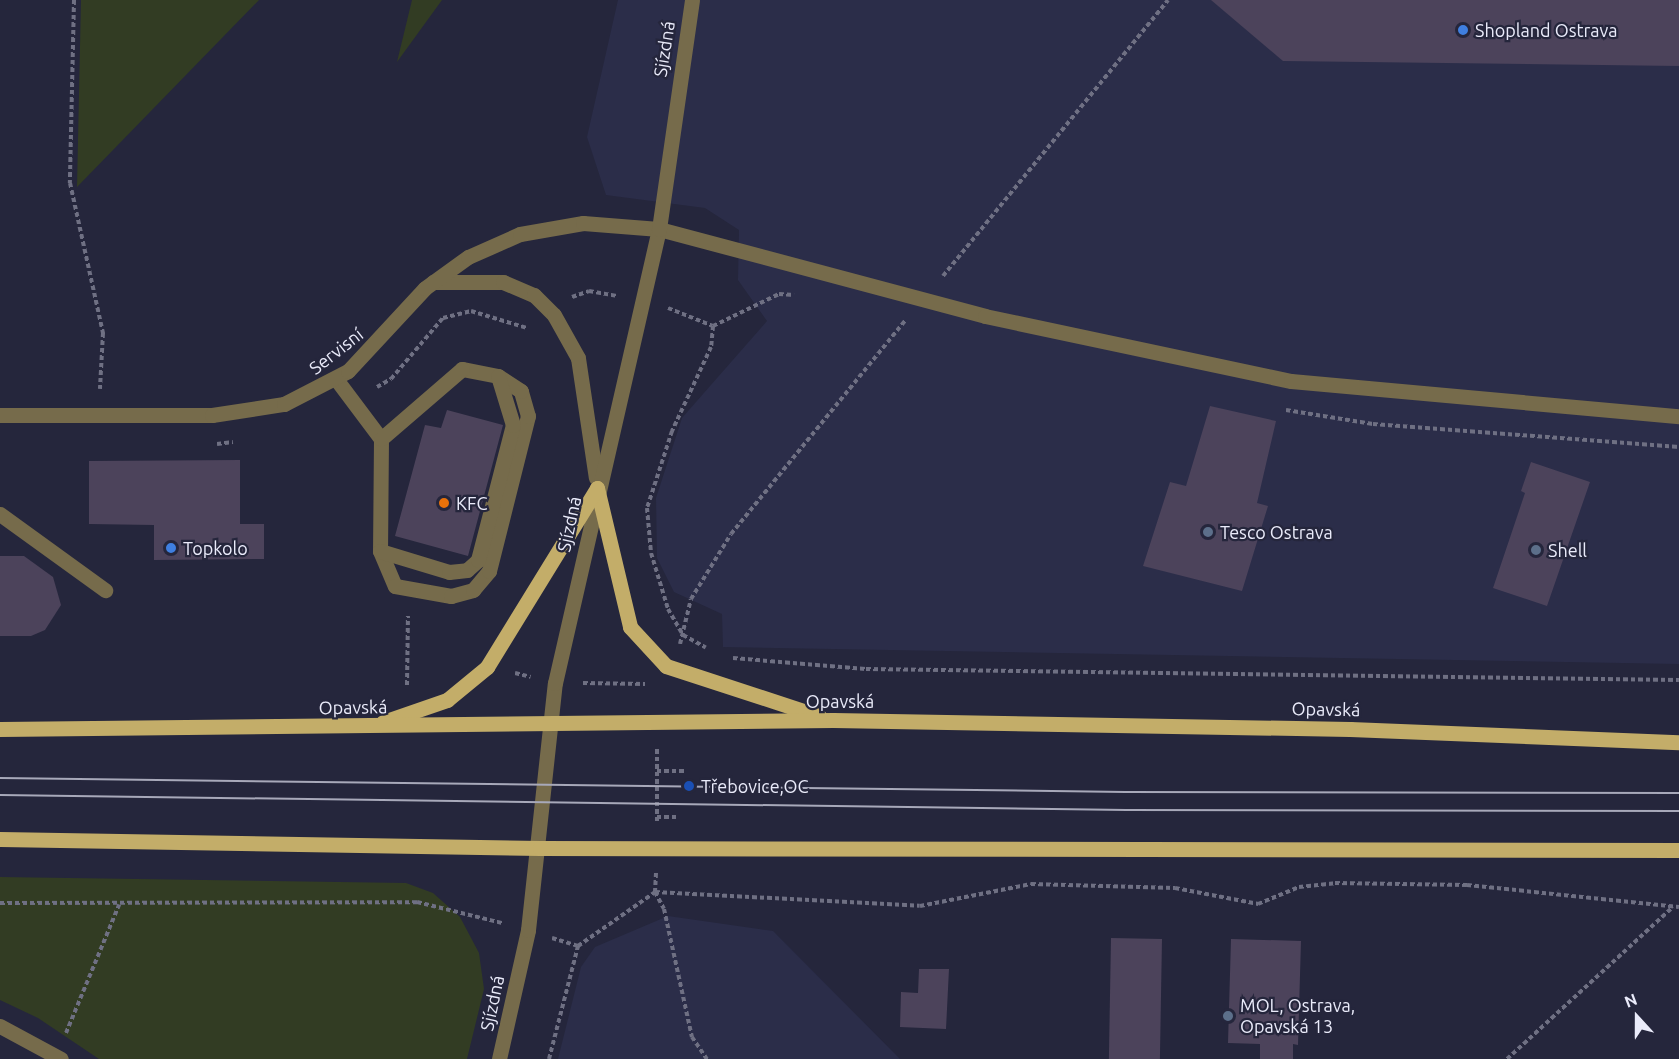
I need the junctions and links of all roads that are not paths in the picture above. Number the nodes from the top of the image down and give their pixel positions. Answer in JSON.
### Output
{"nodes":[{"id":1,"x":692,"y":0,"type":"edge"},
{"id":2,"x":659,"y":229,"type":"junction"},
{"id":3,"x":433,"y":282,"type":"junction"},
{"id":4,"x":498,"y":376,"type":"junction"},
{"id":5,"x":336,"y":379,"type":"junction"},
{"id":6,"x":0,"y":415,"type":"edge"},
{"id":7,"x":1679,"y":416,"type":"edge"},
{"id":8,"x":381,"y":439,"type":"junction"},
{"id":9,"x":597,"y":488,"type":"junction"},
{"id":10,"x":0,"y":514,"type":"edge"},
{"id":11,"x":380,"y":551,"type":"junction"},
{"id":12,"x":105,"y":590,"type":"dead end"},
{"id":13,"x":833,"y":720,"type":"junction"},
{"id":14,"x":554,"y":721,"type":"junction"},
{"id":15,"x":366,"y":727,"type":"junction"},
{"id":16,"x":0,"y":729,"type":"edge"},
{"id":17,"x":1679,"y":742,"type":"edge"},
{"id":18,"x":0,"y":839,"type":"edge"},
{"id":19,"x":540,"y":848,"type":"junction"},
{"id":20,"x":1679,"y":850,"type":"edge"},
{"id":21,"x":0,"y":1026,"type":"edge"},
{"id":22,"x":58,"y":1057,"type":"edge"},
{"id":23,"x":500,"y":1059,"type":"edge"}],
"edges":[{"from":1,"to":2,"type":"street","name":"Sjízdná"},
{"from":2,"to":3,"type":"street","name":"Servisní"},
{"from":2,"to":7,"type":"street","name":"Servisní"},
{"from":2,"to":9,"type":"street","name":"Sjízdná"},
{"from":3,"to":5,"type":"street","name":"Servisní"},
{"from":3,"to":9,"type":"street"},
{"from":4,"to":8,"type":"street"},
{"from":4,"to":11,"type":"street"},
{"from":4,"to":11,"type":"street"},
{"from":5,"to":6,"type":"street","name":"Servisní"},
{"from":5,"to":8,"type":"street"},
{"from":8,"to":11,"type":"street"},
{"from":9,"to":13,"type":"main road"},
{"from":9,"to":14,"type":"street","name":"Sjízdná"},
{"from":9,"to":15,"type":"main road"},
{"from":10,"to":12,"type":"street"},
{"from":13,"to":14,"type":"main road","name":"Opavská"},
{"from":13,"to":17,"type":"main road","name":"Opavská"},
{"from":14,"to":15,"type":"main road","name":"Opavská"},
{"from":14,"to":19,"type":"street","name":"Sjízdná"},
{"from":15,"to":16,"type":"main road","name":"Opavská"},
{"from":18,"to":19,"type":"main road"},
{"from":19,"to":20,"type":"main road"},
{"from":19,"to":23,"type":"street","name":"Sjízdná"},
{"from":21,"to":22,"type":"street"}]}
